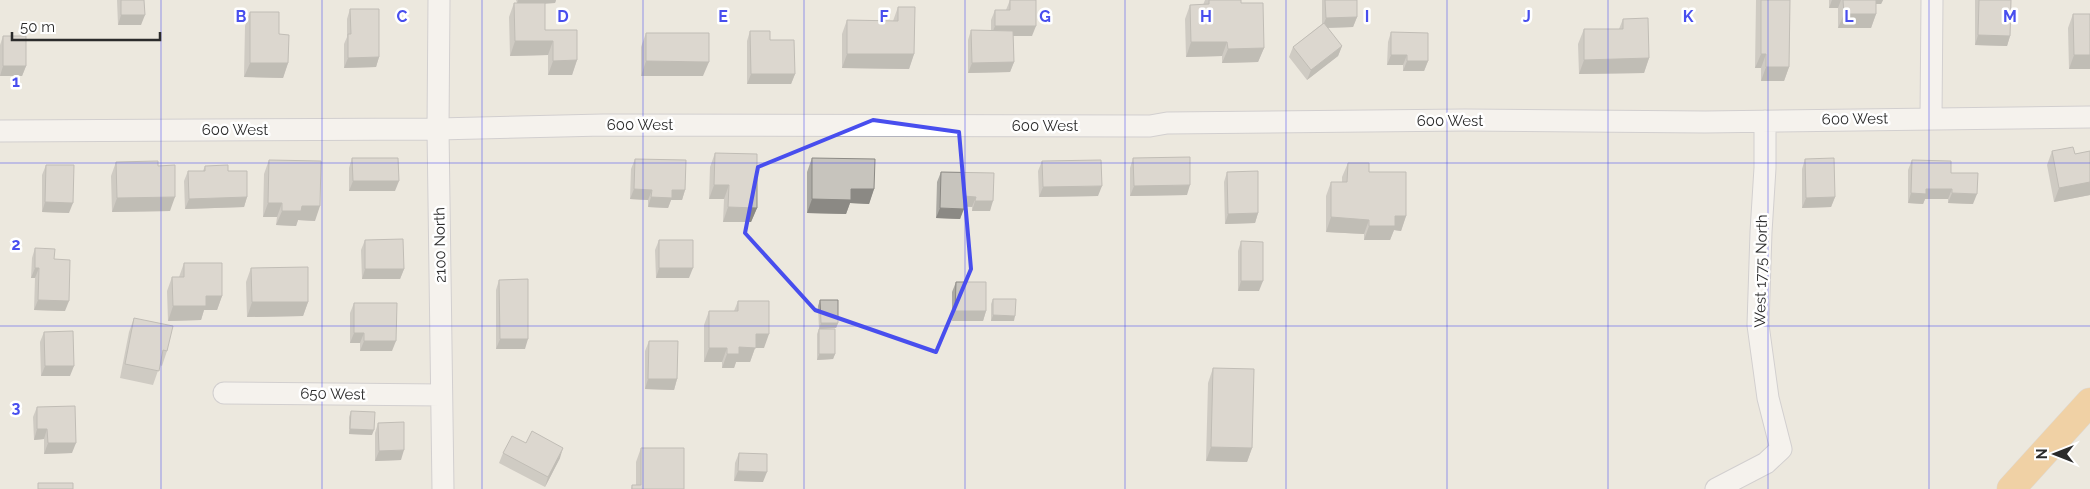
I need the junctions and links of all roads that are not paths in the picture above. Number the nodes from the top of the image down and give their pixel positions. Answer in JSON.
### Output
{"nodes":[{"id":1,"x":439,"y":0,"type":"edge"},
{"id":2,"x":1932,"y":0,"type":"edge"},
{"id":3,"x":2090,"y":117,"type":"edge"},
{"id":4,"x":1931,"y":118,"type":"junction"},
{"id":5,"x":1766,"y":121,"type":"junction"},
{"id":6,"x":438,"y":129,"type":"junction"},
{"id":7,"x":0,"y":131,"type":"edge"},
{"id":8,"x":224,"y":393,"type":"dead end"},
{"id":9,"x":442,"y":395,"type":"junction"},
{"id":10,"x":2090,"y":402,"type":"edge"},
{"id":11,"x":442,"y":489,"type":"edge"},
{"id":12,"x":1716,"y":489,"type":"edge"},
{"id":13,"x":2012,"y":489,"type":"edge"}],
"edges":[{"from":1,"to":6,"type":"street","name":"2100 North"},
{"from":2,"to":4,"type":"street"},
{"from":3,"to":4,"type":"street","name":"600 West"},
{"from":4,"to":5,"type":"street","name":"600 West"},
{"from":5,"to":6,"type":"street","name":"600 West"},
{"from":5,"to":12,"type":"street","name":"West 1775 North"},
{"from":6,"to":7,"type":"street","name":"600 West"},
{"from":6,"to":9,"type":"street","name":"2100 North"},
{"from":8,"to":9,"type":"street","name":"650 West"},
{"from":9,"to":11,"type":"street","name":"2100 North"},
{"from":10,"to":13,"type":"highway"}]}
